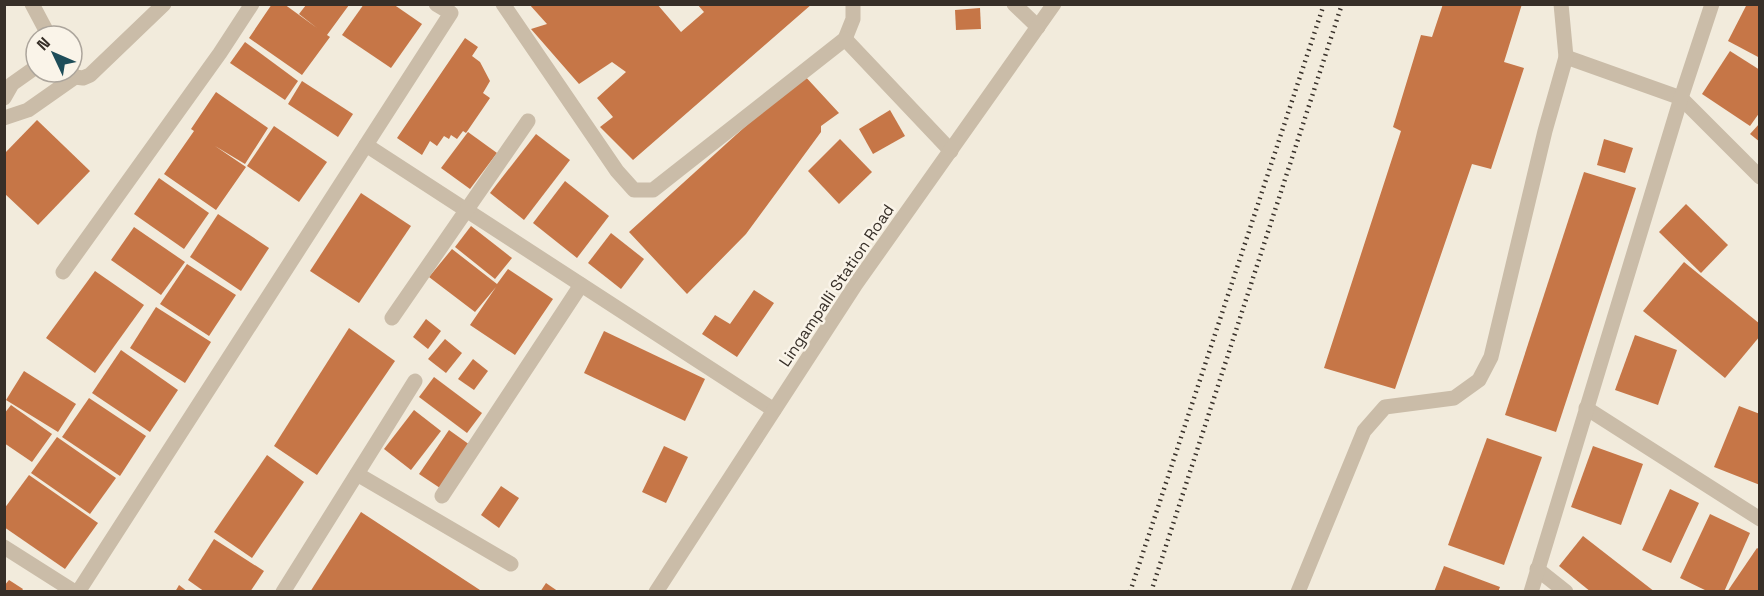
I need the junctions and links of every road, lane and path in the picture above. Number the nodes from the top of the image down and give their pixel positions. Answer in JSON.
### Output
{"nodes":[{"id":1,"x":32,"y":4,"type":"edge"},
{"id":2,"x":164,"y":4,"type":"edge"},
{"id":3,"x":252,"y":4,"type":"edge"},
{"id":4,"x":436,"y":4,"type":"edge"},
{"id":5,"x":503,"y":4,"type":"edge"},
{"id":6,"x":853,"y":4,"type":"edge"},
{"id":7,"x":1014,"y":4,"type":"edge"},
{"id":8,"x":1054,"y":4,"type":"edge"},
{"id":9,"x":1561,"y":4,"type":"edge"},
{"id":10,"x":1712,"y":4,"type":"edge"},
{"id":11,"x":43,"y":24,"type":"edge"},
{"id":12,"x":1038,"y":27,"type":"junction"},
{"id":13,"x":845,"y":39,"type":"junction"},
{"id":14,"x":1566,"y":57,"type":"junction"},
{"id":15,"x":24,"y":76,"type":"edge"},
{"id":16,"x":84,"y":78,"type":"edge"},
{"id":17,"x":60,"y":84,"type":"edge"},
{"id":18,"x":4,"y":98,"type":"edge"},
{"id":19,"x":1681,"y":98,"type":"junction"},
{"id":20,"x":4,"y":118,"type":"edge"},
{"id":21,"x":528,"y":121,"type":"dead end"},
{"id":22,"x":366,"y":145,"type":"junction"},
{"id":23,"x":951,"y":151,"type":"junction"},
{"id":24,"x":1760,"y":177,"type":"edge"},
{"id":25,"x":466,"y":210,"type":"junction"},
{"id":26,"x":63,"y":272,"type":"dead end"},
{"id":27,"x":581,"y":285,"type":"junction"},
{"id":28,"x":392,"y":318,"type":"dead end"},
{"id":29,"x":415,"y":381,"type":"dead end"},
{"id":30,"x":1586,"y":408,"type":"junction"},
{"id":31,"x":774,"y":410,"type":"junction"},
{"id":32,"x":357,"y":474,"type":"junction"},
{"id":33,"x":442,"y":496,"type":"dead end"},
{"id":34,"x":1760,"y":519,"type":"edge"},
{"id":35,"x":4,"y":547,"type":"edge"},
{"id":36,"x":511,"y":564,"type":"dead end"},
{"id":37,"x":1537,"y":569,"type":"junction"},
{"id":38,"x":77,"y":591,"type":"edge"},
{"id":39,"x":283,"y":591,"type":"edge"},
{"id":40,"x":656,"y":591,"type":"edge"},
{"id":41,"x":1298,"y":591,"type":"edge"},
{"id":42,"x":1531,"y":591,"type":"edge"},
{"id":43,"x":1566,"y":591,"type":"edge"}],
"edges":[{"from":1,"to":11,"type":"street"},
{"from":2,"to":16,"type":"street"},
{"from":3,"to":26,"type":"street"},
{"from":4,"to":22,"type":"street"},
{"from":5,"to":13,"type":"street"},
{"from":6,"to":13,"type":"street"},
{"from":7,"to":12,"type":"street"},
{"from":8,"to":12,"type":"street","name":"Lingampalli Station Road"},
{"from":9,"to":14,"type":"street"},
{"from":10,"to":19,"type":"street"},
{"from":12,"to":23,"type":"street","name":"Lingampalli Station Road"},
{"from":13,"to":23,"type":"street"},
{"from":14,"to":19,"type":"street"},
{"from":14,"to":41,"type":"street"},
{"from":15,"to":18,"type":"street"},
{"from":17,"to":20,"type":"street"},
{"from":19,"to":24,"type":"street"},
{"from":19,"to":30,"type":"street"},
{"from":21,"to":25,"type":"street"},
{"from":22,"to":25,"type":"street"},
{"from":22,"to":38,"type":"street"},
{"from":23,"to":31,"type":"street","name":"Lingampalli Station Road"},
{"from":25,"to":27,"type":"street"},
{"from":25,"to":28,"type":"street"},
{"from":27,"to":31,"type":"street"},
{"from":27,"to":33,"type":"street"},
{"from":29,"to":32,"type":"street"},
{"from":30,"to":34,"type":"street"},
{"from":30,"to":37,"type":"street"},
{"from":31,"to":40,"type":"street","name":"Lingampalli Station Road"},
{"from":32,"to":36,"type":"street"},
{"from":32,"to":39,"type":"street"},
{"from":35,"to":38,"type":"street"},
{"from":37,"to":42,"type":"street"},
{"from":37,"to":43,"type":"street"}]}
